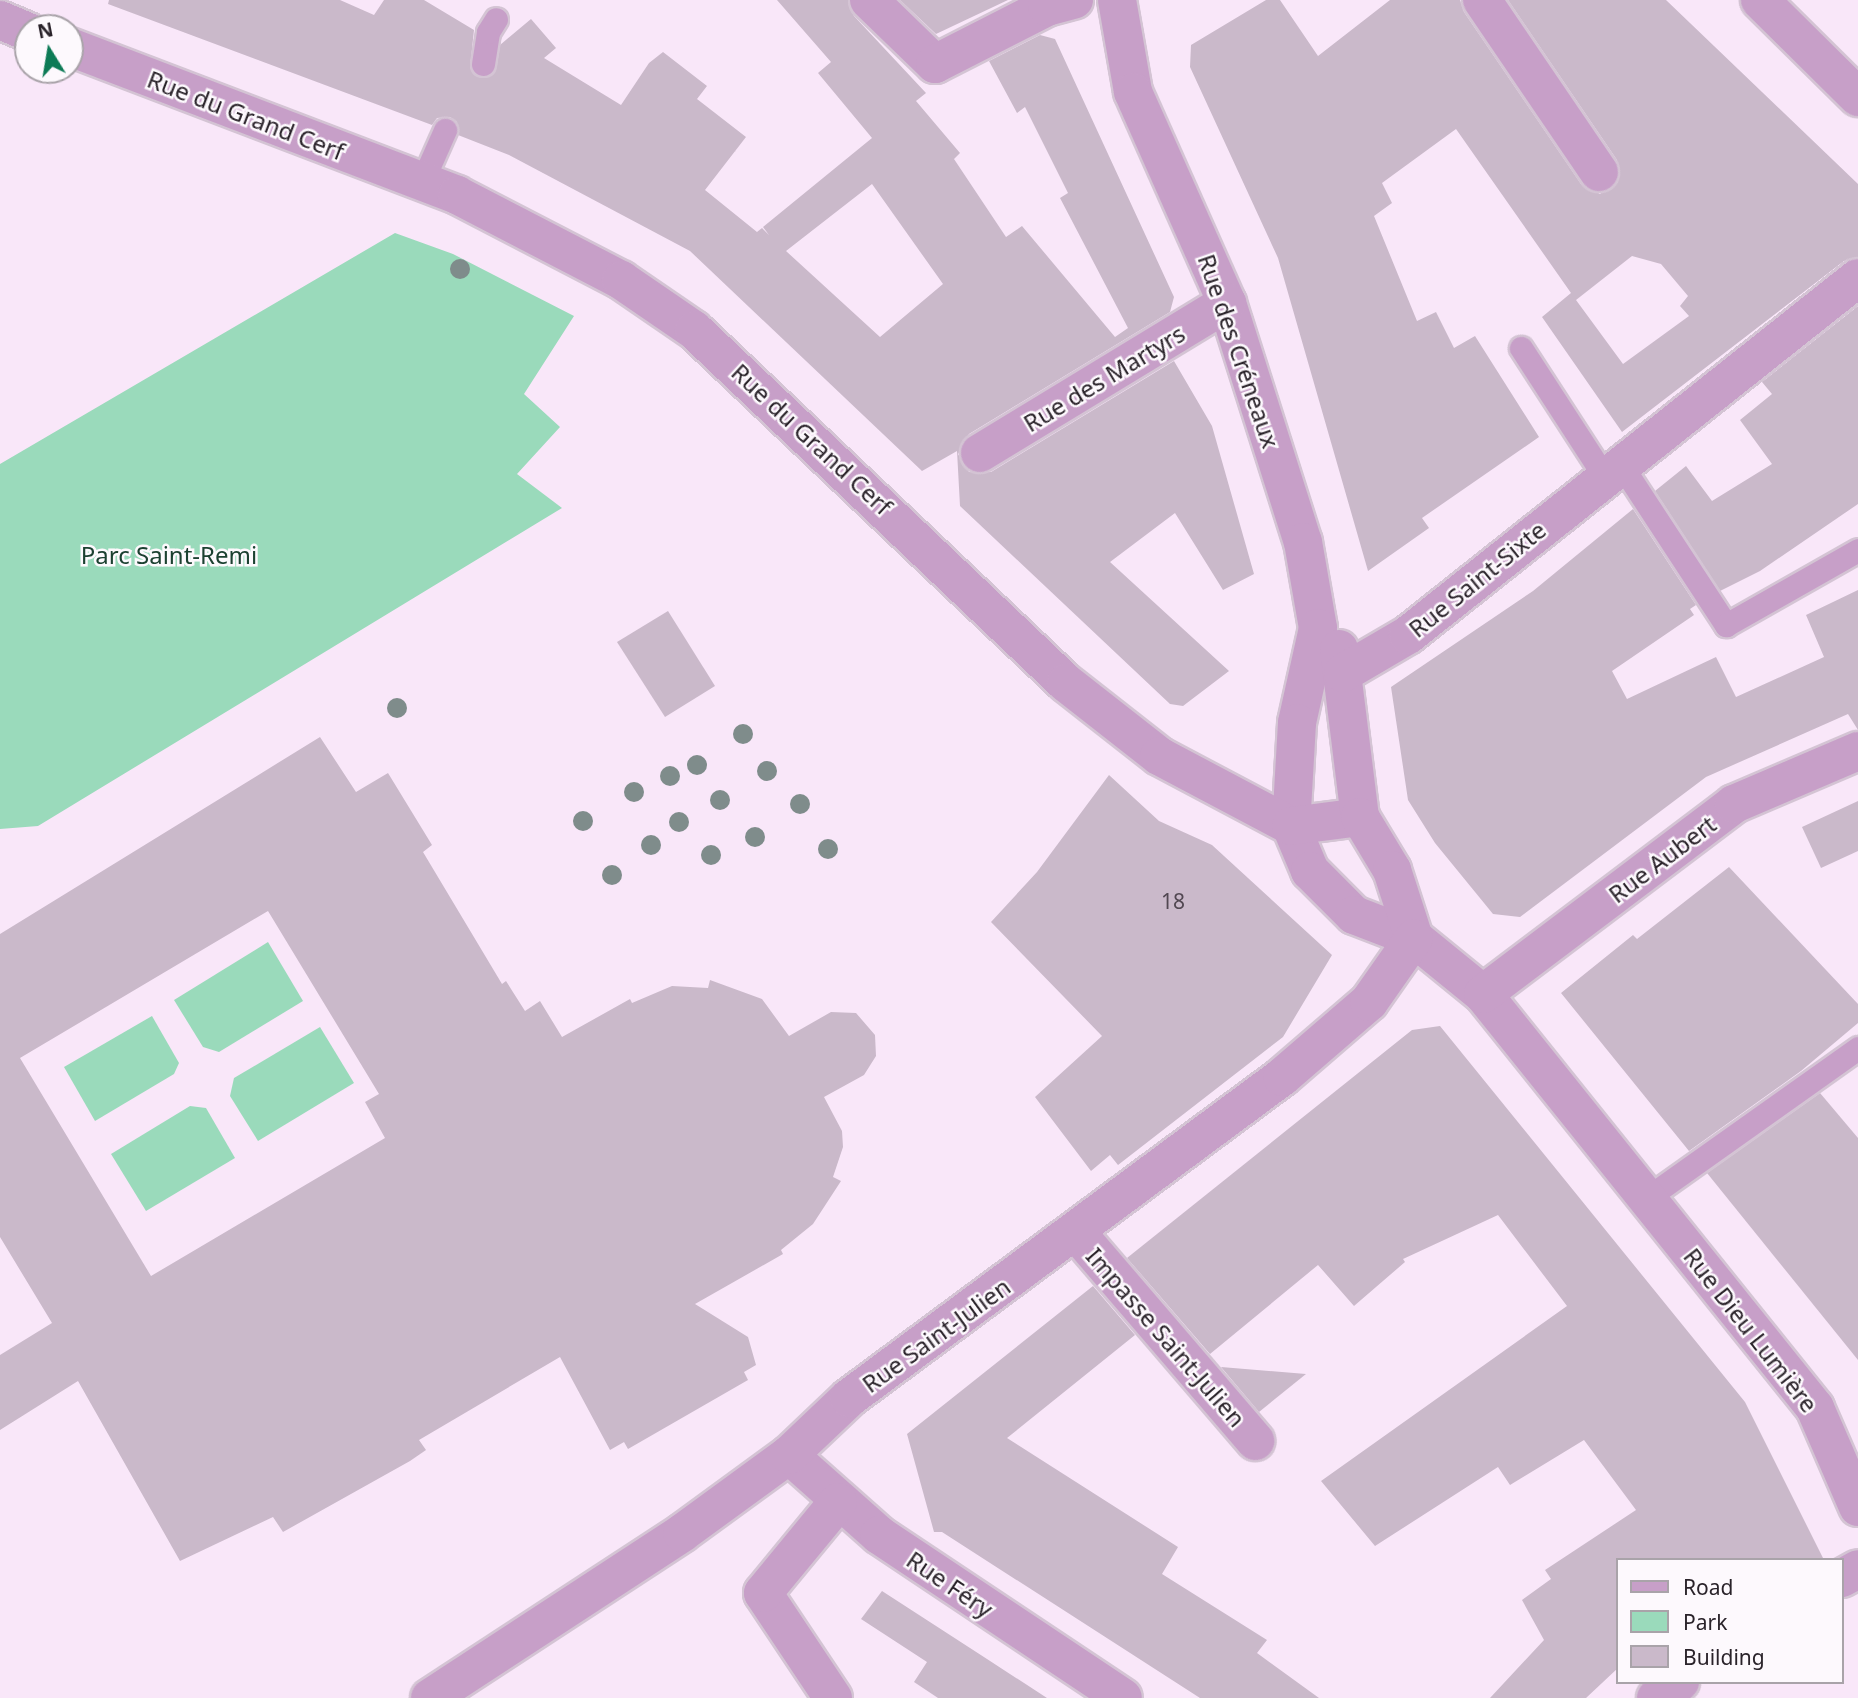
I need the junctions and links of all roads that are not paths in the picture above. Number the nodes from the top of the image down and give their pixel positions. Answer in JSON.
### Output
{"nodes":[{"id":1,"x":869,"y":0,"type":"edge"},
{"id":2,"x":1074,"y":0,"type":"edge"},
{"id":3,"x":1117,"y":0,"type":"edge"},
{"id":4,"x":1482,"y":0,"type":"edge"},
{"id":5,"x":1760,"y":0,"type":"edge"},
{"id":6,"x":496,"y":19,"type":"dead end"},
{"id":7,"x":84,"y":52,"type":"edge"},
{"id":8,"x":483,"y":64,"type":"dead end"},
{"id":9,"x":1858,"y":97,"type":"edge"},
{"id":10,"x":445,"y":130,"type":"dead end"},
{"id":11,"x":1599,"y":172,"type":"dead end"},
{"id":12,"x":422,"y":182,"type":"junction"},
{"id":13,"x":1858,"y":278,"type":"edge"},
{"id":14,"x":1227,"y":303,"type":"junction"},
{"id":15,"x":1521,"y":348,"type":"dead end"},
{"id":16,"x":980,"y":453,"type":"dead end"},
{"id":17,"x":1612,"y":470,"type":"junction"},
{"id":18,"x":1858,"y":550,"type":"edge"},
{"id":19,"x":1318,"y":628,"type":"junction"},
{"id":20,"x":1343,"y":673,"type":"junction"},
{"id":21,"x":1858,"y":751,"type":"edge"},
{"id":22,"x":1360,"y":817,"type":"junction"},
{"id":23,"x":1290,"y":826,"type":"junction"},
{"id":24,"x":1414,"y":938,"type":"junction"},
{"id":25,"x":1483,"y":994,"type":"junction"},
{"id":26,"x":1858,"y":1048,"type":"edge"},
{"id":27,"x":1647,"y":1198,"type":"junction"},
{"id":28,"x":1077,"y":1233,"type":"junction"},
{"id":29,"x":1255,"y":1441,"type":"dead end"},
{"id":30,"x":789,"y":1455,"type":"junction"},
{"id":31,"x":838,"y":1502,"type":"junction"},
{"id":32,"x":1858,"y":1507,"type":"edge"},
{"id":33,"x":1677,"y":1684,"type":"edge"},
{"id":34,"x":430,"y":1698,"type":"edge"},
{"id":35,"x":833,"y":1698,"type":"edge"},
{"id":36,"x":1123,"y":1698,"type":"edge"},
{"id":37,"x":1656,"y":1698,"type":"edge"}],
"edges":[{"from":1,"to":2,"type":"street"},
{"from":3,"to":14,"type":"street","name":"Rue des Créneaux"},
{"from":4,"to":11,"type":"street"},
{"from":5,"to":9,"type":"street"},
{"from":6,"to":8,"type":"lane"},
{"from":7,"to":12,"type":"street","name":"Rue du Grand Cerf"},
{"from":10,"to":12,"type":"lane"},
{"from":12,"to":23,"type":"street","name":"Rue du Grand Cerf"},
{"from":13,"to":17,"type":"street","name":"Rue Saint-Sixte"},
{"from":14,"to":16,"type":"street","name":"Rue des Martyrs"},
{"from":14,"to":19,"type":"street","name":"Rue des Créneaux"},
{"from":15,"to":17,"type":"lane"},
{"from":17,"to":18,"type":"lane"},
{"from":17,"to":20,"type":"street","name":"Rue Saint-Sixte"},
{"from":19,"to":20,"type":"street"},
{"from":19,"to":23,"type":"street"},
{"from":20,"to":22,"type":"street"},
{"from":21,"to":25,"type":"street","name":"Rue Aubert"},
{"from":22,"to":23,"type":"street"},
{"from":22,"to":24,"type":"street"},
{"from":23,"to":24,"type":"street"},
{"from":24,"to":25,"type":"street","name":"Rue Dieu Lumière"},
{"from":24,"to":28,"type":"street","name":"Rue Saint-Julien"},
{"from":25,"to":27,"type":"street","name":"Rue Dieu Lumière"},
{"from":26,"to":27,"type":"lane"},
{"from":27,"to":32,"type":"street","name":"Rue Dieu Lumière"},
{"from":28,"to":29,"type":"street","name":"Impasse Saint-Julien"},
{"from":28,"to":30,"type":"street","name":"Rue Saint-Julien"},
{"from":30,"to":31,"type":"street","name":"Rue Féry"},
{"from":30,"to":34,"type":"street","name":"Rue Saint-Julien"},
{"from":31,"to":35,"type":"street"},
{"from":31,"to":36,"type":"street","name":"Rue Féry"},
{"from":33,"to":37,"type":"street"}]}
